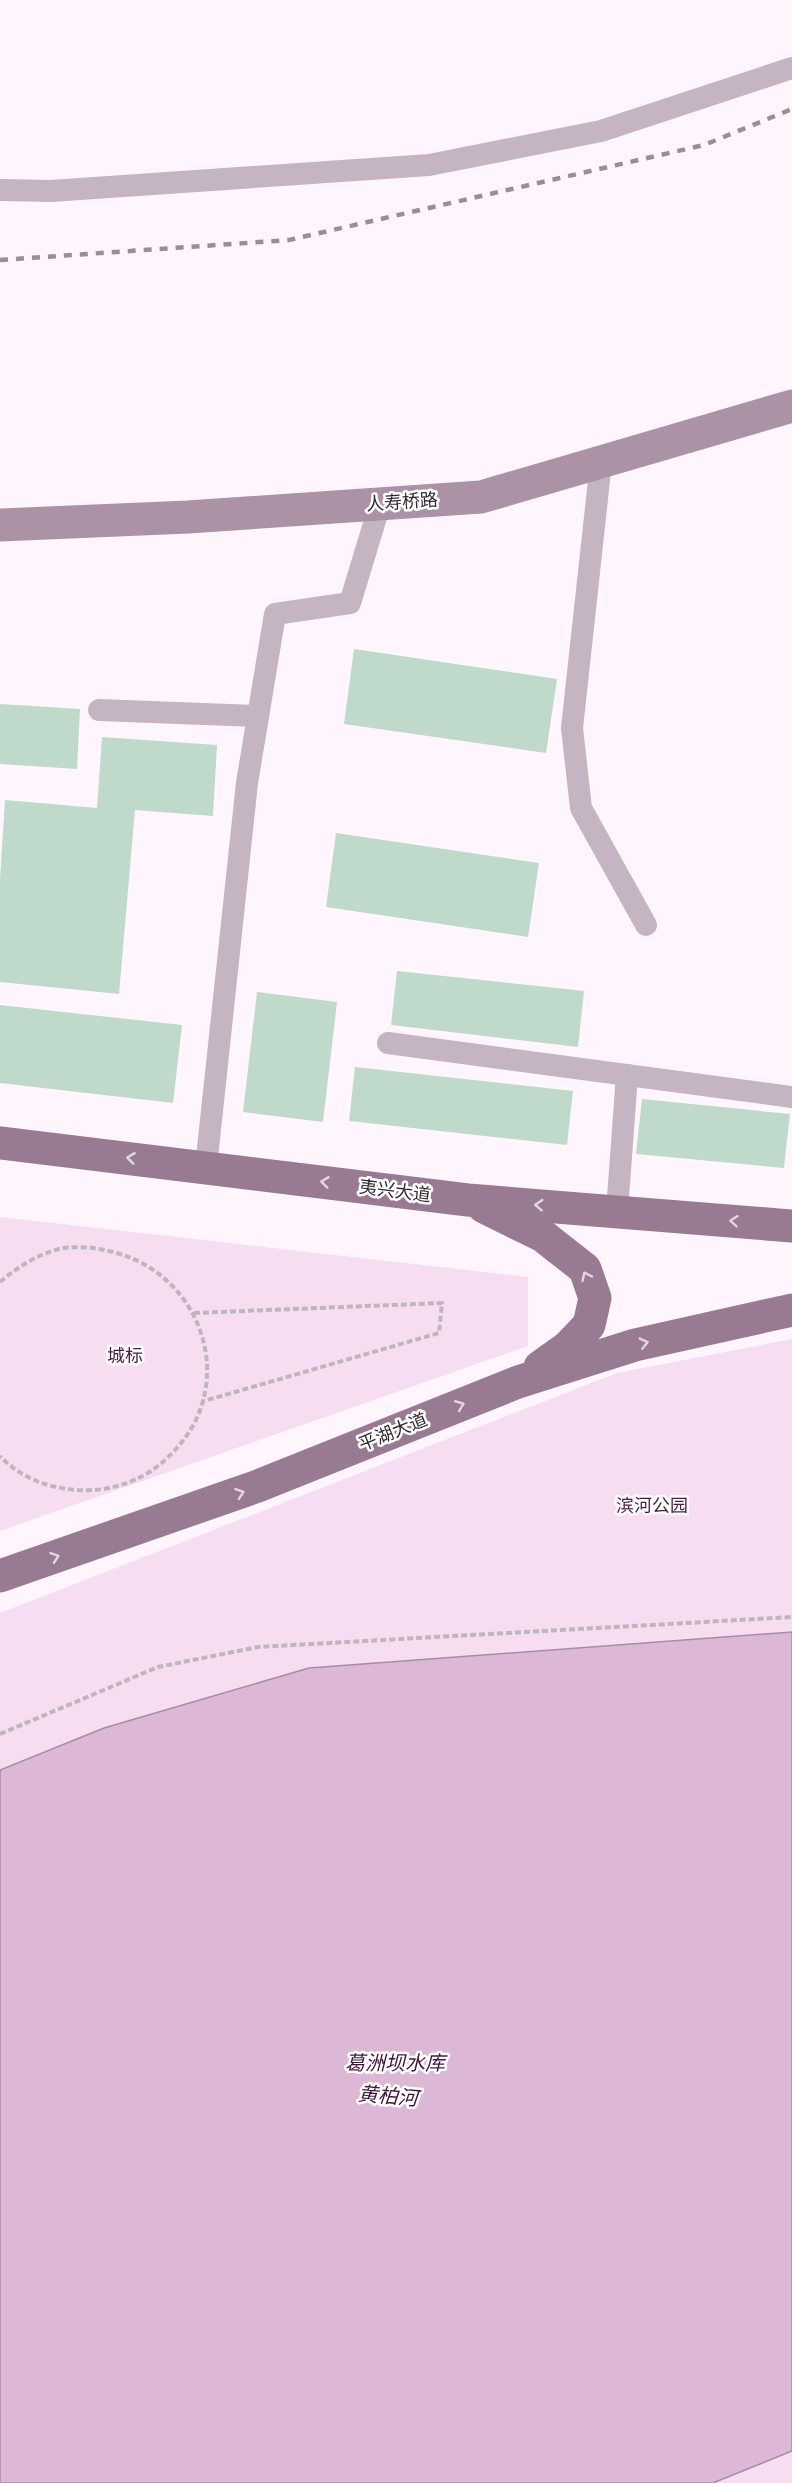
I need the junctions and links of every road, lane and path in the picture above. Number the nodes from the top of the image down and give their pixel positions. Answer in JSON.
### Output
{"nodes":[{"id":1,"x":792,"y":68,"type":"edge"},
{"id":2,"x":0,"y":190,"type":"edge"},
{"id":3,"x":792,"y":406,"type":"edge"},
{"id":4,"x":601,"y":462,"type":"junction"},
{"id":5,"x":380,"y":504,"type":"junction"},
{"id":6,"x":0,"y":525,"type":"edge"},
{"id":7,"x":99,"y":710,"type":"dead end"},
{"id":8,"x":258,"y":716,"type":"junction"},
{"id":9,"x":646,"y":925,"type":"dead end"},
{"id":10,"x":388,"y":1043,"type":"dead end"},
{"id":11,"x":627,"y":1075,"type":"junction"},
{"id":12,"x":792,"y":1097,"type":"edge"},
{"id":13,"x":0,"y":1143,"type":"edge"},
{"id":14,"x":206,"y":1167,"type":"junction"},
{"id":15,"x":468,"y":1200,"type":"junction"},
{"id":16,"x":617,"y":1211,"type":"junction"},
{"id":17,"x":792,"y":1226,"type":"edge"},
{"id":18,"x":0,"y":1282,"type":"edge"},
{"id":19,"x":792,"y":1310,"type":"edge"},
{"id":20,"x":194,"y":1313,"type":"junction"},
{"id":21,"x":518,"y":1382,"type":"junction"},
{"id":22,"x":204,"y":1401,"type":"junction"},
{"id":23,"x":0,"y":1456,"type":"edge"},
{"id":24,"x":0,"y":1576,"type":"edge"},
{"id":25,"x":792,"y":1617,"type":"edge"},
{"id":26,"x":0,"y":1734,"type":"edge"}],
"edges":[{"from":1,"to":2,"type":"lane"},
{"from":3,"to":4,"type":"street","name":"人寿桥路"},
{"from":4,"to":5,"type":"street","name":"人寿桥路"},
{"from":4,"to":9,"type":"lane"},
{"from":5,"to":6,"type":"street","name":"人寿桥路"},
{"from":5,"to":8,"type":"lane"},
{"from":7,"to":8,"type":"lane"},
{"from":8,"to":14,"type":"lane"},
{"from":10,"to":11,"type":"lane"},
{"from":11,"to":12,"type":"lane"},
{"from":11,"to":16,"type":"lane"},
{"from":14,"to":13,"type":"main road","name":"夷兴大道","one_way":true},
{"from":15,"to":14,"type":"main road","name":"夷兴大道","one_way":true},
{"from":16,"to":15,"type":"main road","name":"夷兴大道","one_way":true},
{"from":21,"to":15,"type":"main road","one_way":true},
{"from":17,"to":16,"type":"main road","name":"夷兴大道","one_way":true},
{"from":18,"to":20,"type":"path"},
{"from":21,"to":19,"type":"main road","name":"平湖大道","one_way":true},
{"from":20,"to":22,"type":"path"},
{"from":20,"to":22,"type":"path"},
{"from":24,"to":21,"type":"main road","name":"平湖大道","one_way":true},
{"from":22,"to":23,"type":"path"},
{"from":25,"to":26,"type":"path"}]}
